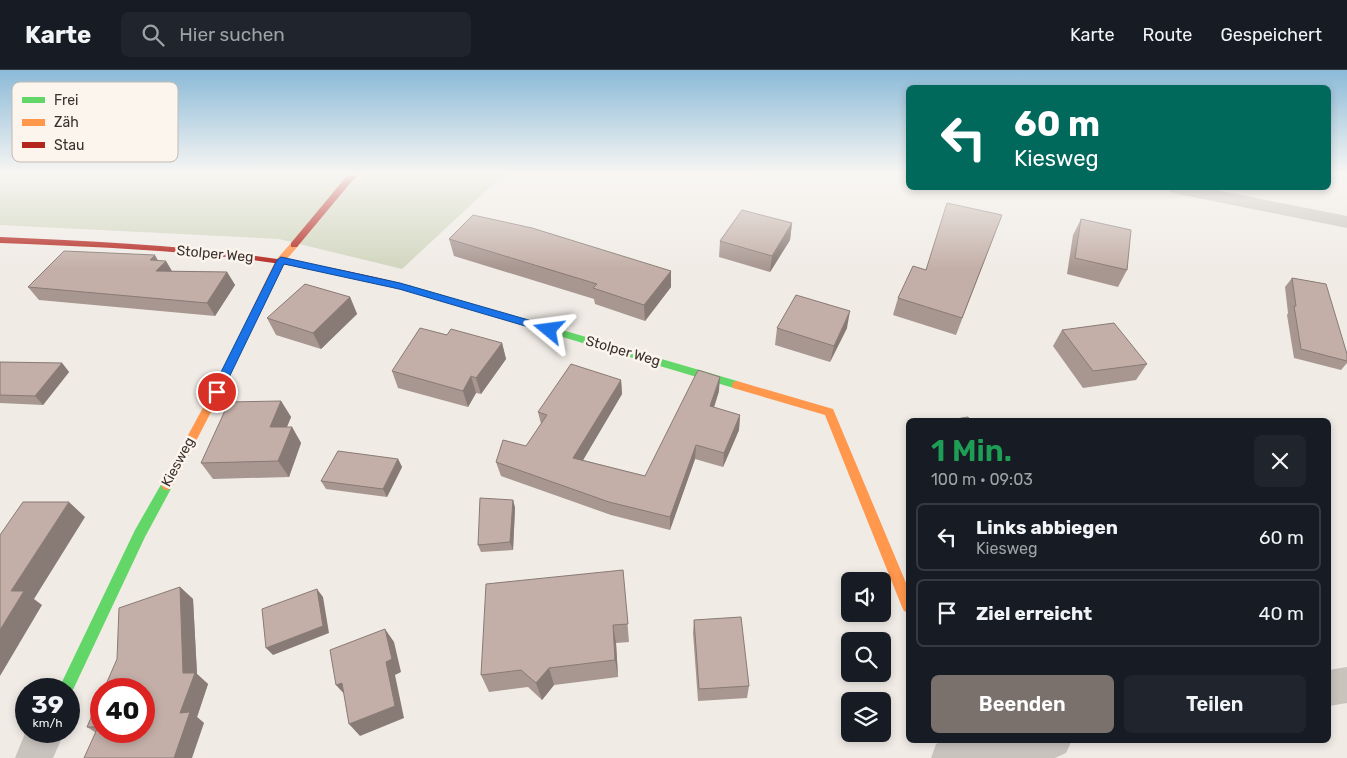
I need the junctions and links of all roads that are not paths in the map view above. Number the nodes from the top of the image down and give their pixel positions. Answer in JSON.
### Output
{"nodes":[{"id":1,"x":327,"y":205,"type":"edge"},
{"id":2,"x":1263,"y":205,"type":"edge"},
{"id":3,"x":1347,"y":222,"type":"edge"},
{"id":4,"x":0,"y":240,"type":"edge"},
{"id":5,"x":281,"y":260,"type":"junction"},
{"id":6,"x":906,"y":600,"type":"edge"},
{"id":7,"x":71,"y":678,"type":"edge"},
{"id":8,"x":1347,"y":685,"type":"edge"},
{"id":9,"x":1331,"y":688,"type":"edge"},
{"id":10,"x":41,"y":743,"type":"edge"},
{"id":11,"x":1028,"y":743,"type":"edge"},
{"id":12,"x":961,"y":751,"type":"edge"},
{"id":13,"x":34,"y":758,"type":"edge"}],
"edges":[{"from":1,"to":5,"type":"street","name":"Kiesweg"},
{"from":2,"to":3,"type":"street"},
{"from":4,"to":5,"type":"street","name":"Stolper Weg"},
{"from":5,"to":6,"type":"street","name":"Stolper Weg"},
{"from":5,"to":7,"type":"street","name":"Kiesweg"},
{"from":8,"to":9,"type":"street"},
{"from":10,"to":13,"type":"street"},
{"from":11,"to":12,"type":"street"}]}
